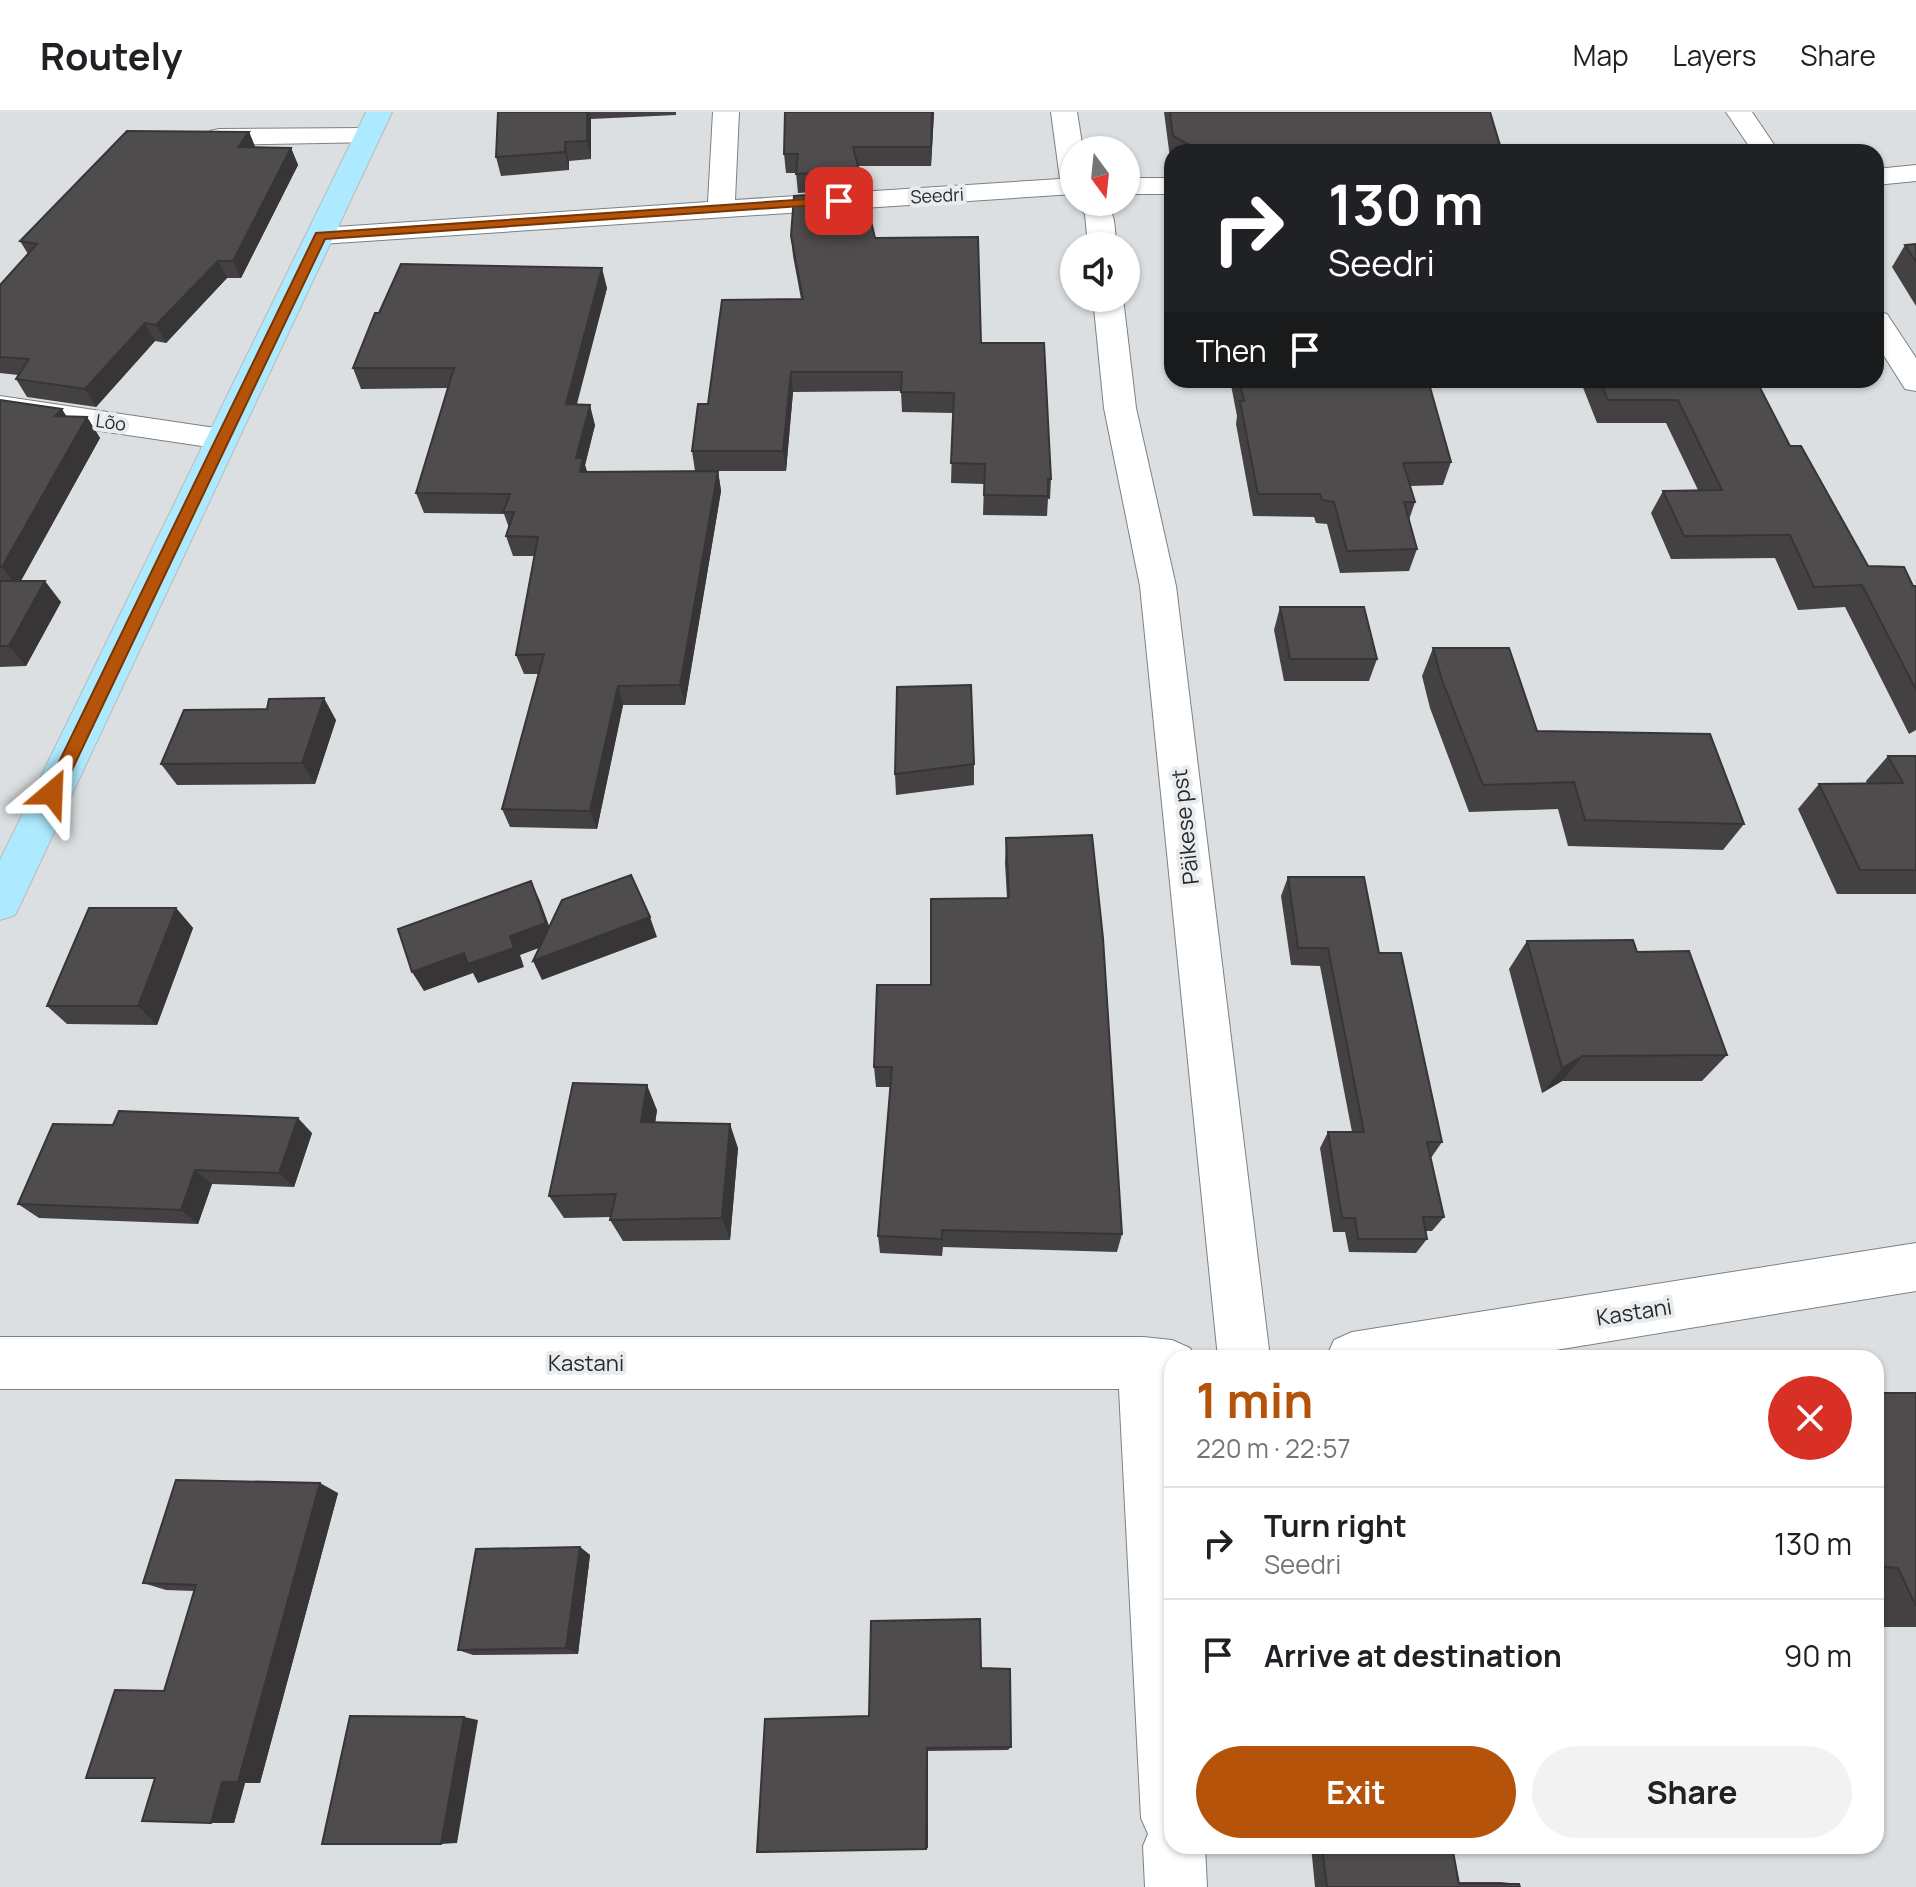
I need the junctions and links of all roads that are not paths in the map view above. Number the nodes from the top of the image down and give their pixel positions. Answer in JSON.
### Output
{"nodes":[{"id":1,"x":726,"y":112,"type":"edge"},
{"id":2,"x":1064,"y":112,"type":"edge"},
{"id":3,"x":1739,"y":112,"type":"edge"},
{"id":4,"x":373,"y":124,"type":"edge"},
{"id":5,"x":1067,"y":136,"type":"edge"},
{"id":6,"x":219,"y":137,"type":"edge"},
{"id":7,"x":1761,"y":144,"type":"edge"},
{"id":8,"x":1916,"y":173,"type":"edge"},
{"id":9,"x":1884,"y":176,"type":"edge"},
{"id":10,"x":1060,"y":184,"type":"edge"},
{"id":11,"x":1140,"y":186,"type":"edge"},
{"id":12,"x":1164,"y":186,"type":"edge"},
{"id":13,"x":721,"y":208,"type":"junction"},
{"id":14,"x":321,"y":236,"type":"junction"},
{"id":15,"x":1110,"y":312,"type":"edge"},
{"id":16,"x":1884,"y":332,"type":"edge"},
{"id":17,"x":1916,"y":382,"type":"edge"},
{"id":18,"x":0,"y":406,"type":"edge"},
{"id":19,"x":222,"y":439,"type":"junction"},
{"id":20,"x":0,"y":903,"type":"edge"},
{"id":21,"x":1916,"y":1267,"type":"edge"},
{"id":22,"x":1243,"y":1350,"type":"edge"},
{"id":23,"x":1402,"y":1350,"type":"edge"},
{"id":24,"x":0,"y":1363,"type":"edge"},
{"id":25,"x":1157,"y":1365,"type":"edge"},
{"id":26,"x":1164,"y":1576,"type":"edge"},
{"id":27,"x":1174,"y":1854,"type":"edge"},
{"id":28,"x":1176,"y":1887,"type":"edge"}],
"edges":[{"from":1,"to":13,"type":"street"},
{"from":2,"to":5,"type":"street"},
{"from":3,"to":7,"type":"street"},
{"from":4,"to":6,"type":"street"},
{"from":4,"to":14,"type":"main road"},
{"from":8,"to":9,"type":"street"},
{"from":10,"to":13,"type":"street","name":"Seedri"},
{"from":11,"to":12,"type":"street"},
{"from":13,"to":14,"type":"street","name":"Seedri"},
{"from":14,"to":19,"type":"main road"},
{"from":15,"to":22,"type":"street","name":"Päikese pst"},
{"from":16,"to":17,"type":"street"},
{"from":18,"to":19,"type":"street","name":"Lõo"},
{"from":19,"to":20,"type":"main road"},
{"from":21,"to":23,"type":"street","name":"Kastani"},
{"from":24,"to":25,"type":"street","name":"Kastani"},
{"from":25,"to":26,"type":"street"},
{"from":27,"to":28,"type":"street"}]}
